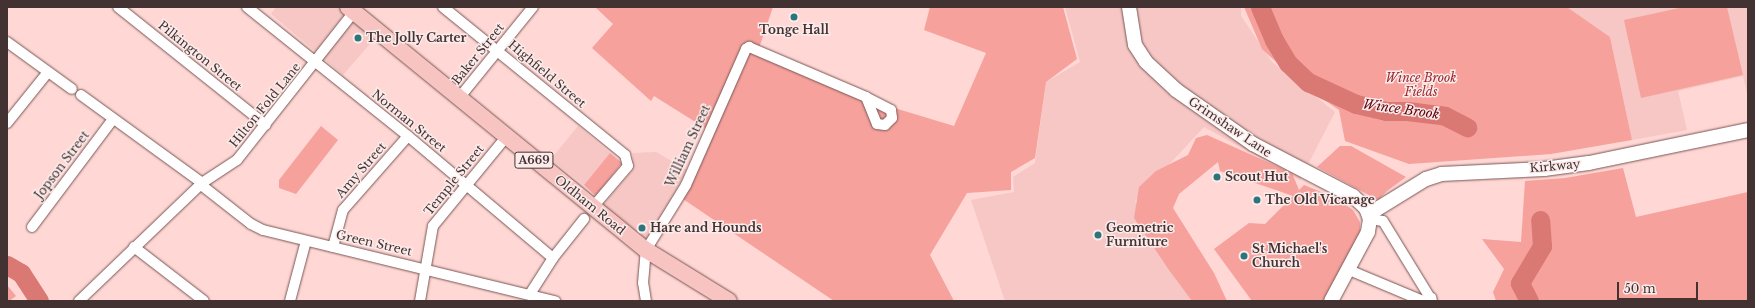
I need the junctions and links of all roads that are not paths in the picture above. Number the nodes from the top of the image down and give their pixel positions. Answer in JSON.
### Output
{"nodes":[{"id":1,"x":118,"y":7,"type":"edge"},
{"id":2,"x":247,"y":7,"type":"edge"},
{"id":3,"x":443,"y":7,"type":"edge"},
{"id":4,"x":532,"y":7,"type":"edge"},
{"id":5,"x":1129,"y":7,"type":"edge"},
{"id":6,"x":351,"y":10,"type":"edge"},
{"id":7,"x":7,"y":42,"type":"edge"},
{"id":8,"x":498,"y":50,"type":"junction"},
{"id":9,"x":316,"y":63,"type":"junction"},
{"id":10,"x":48,"y":72,"type":"junction"},
{"id":11,"x":72,"y":89,"type":"dead end"},
{"id":12,"x":81,"y":95,"type":"dead end"},
{"id":13,"x":866,"y":96,"type":"dead end"},
{"id":14,"x":459,"y":98,"type":"junction"},
{"id":15,"x":113,"y":118,"type":"junction"},
{"id":16,"x":7,"y":123,"type":"edge"},
{"id":17,"x":266,"y":125,"type":"junction"},
{"id":18,"x":1748,"y":130,"type":"edge"},
{"id":19,"x":408,"y":136,"type":"junction"},
{"id":20,"x":506,"y":137,"type":"junction"},
{"id":21,"x":201,"y":184,"type":"junction"},
{"id":22,"x":466,"y":186,"type":"junction"},
{"id":23,"x":588,"y":213,"type":"junction"},
{"id":24,"x":1370,"y":217,"type":"junction"},
{"id":25,"x":32,"y":227,"type":"dead end"},
{"id":26,"x":306,"y":242,"type":"junction"},
{"id":27,"x":134,"y":247,"type":"junction"},
{"id":28,"x":333,"y":247,"type":"junction"},
{"id":29,"x":646,"y":250,"type":"junction"},
{"id":30,"x":553,"y":258,"type":"junction"},
{"id":31,"x":426,"y":268,"type":"junction"},
{"id":32,"x":1349,"y":270,"type":"junction"},
{"id":33,"x":530,"y":294,"type":"junction"},
{"id":34,"x":1431,"y":300,"type":"edge"},
{"id":35,"x":79,"y":301,"type":"edge"},
{"id":36,"x":204,"y":301,"type":"edge"},
{"id":37,"x":290,"y":301,"type":"edge"},
{"id":38,"x":420,"y":301,"type":"edge"},
{"id":39,"x":555,"y":301,"type":"edge"},
{"id":40,"x":646,"y":301,"type":"edge"},
{"id":41,"x":730,"y":301,"type":"edge"},
{"id":42,"x":1331,"y":301,"type":"edge"}],
"edges":[{"from":1,"to":17,"type":"street","name":"Pilkington Street"},
{"from":2,"to":9,"type":"street","name":"Norman Street"},
{"from":3,"to":8,"type":"street","name":"Highfield Street"},
{"from":4,"to":8,"type":"street","name":"Baker Street"},
{"from":5,"to":24,"type":"main road","name":"Grimshaw Lane"},
{"from":6,"to":9,"type":"street","name":"Hilton Fold Lane"},
{"from":6,"to":14,"type":"main road","name":"Oldham Road","number":"A669"},
{"from":7,"to":10,"type":"street"},
{"from":8,"to":14,"type":"street","name":"Baker Street"},
{"from":8,"to":23,"type":"street","name":"Highfield Street"},
{"from":9,"to":17,"type":"street","name":"Hilton Fold Lane"},
{"from":9,"to":19,"type":"street","name":"Norman Street"},
{"from":10,"to":11,"type":"street"},
{"from":10,"to":16,"type":"street"},
{"from":12,"to":15,"type":"street","name":"Green Street"},
{"from":13,"to":29,"type":"street","name":"William Street"},
{"from":14,"to":20,"type":"main road","name":"Oldham Road","number":"A669"},
{"from":15,"to":21,"type":"street","name":"Green Street"},
{"from":15,"to":25,"type":"street","name":"Jopson Street"},
{"from":17,"to":21,"type":"street","name":"Hilton Fold Lane"},
{"from":18,"to":24,"type":"main road","name":"Kirkway"},
{"from":19,"to":22,"type":"street","name":"Norman Street"},
{"from":19,"to":28,"type":"street","name":"Amy Street"},
{"from":20,"to":22,"type":"street","name":"Temple Street"},
{"from":20,"to":23,"type":"main road","name":"Oldham Road","number":"A669"},
{"from":21,"to":26,"type":"street","name":"Green Street"},
{"from":21,"to":27,"type":"street","name":"Hilton Fold Lane"},
{"from":22,"to":30,"type":"street","name":"Norman Street"},
{"from":22,"to":31,"type":"street","name":"Temple Street"},
{"from":23,"to":29,"type":"main road","name":"Oldham Road","number":"A669"},
{"from":23,"to":30,"type":"street"},
{"from":24,"to":32,"type":"main road"},
{"from":24,"to":34,"type":"street"},
{"from":26,"to":28,"type":"street","name":"Green Street"},
{"from":26,"to":37,"type":"street"},
{"from":27,"to":35,"type":"street","name":"Hilton Fold Lane"},
{"from":27,"to":36,"type":"street"},
{"from":28,"to":31,"type":"street","name":"Green Street"},
{"from":29,"to":40,"type":"street"},
{"from":29,"to":41,"type":"main road","name":"Oldham Road","number":"A669"},
{"from":30,"to":33,"type":"street"},
{"from":31,"to":33,"type":"street","name":"Green Street"},
{"from":31,"to":38,"type":"street","name":"Temple Street"},
{"from":32,"to":34,"type":"street"},
{"from":32,"to":42,"type":"main road"},
{"from":33,"to":39,"type":"street","name":"Green Street"}]}
